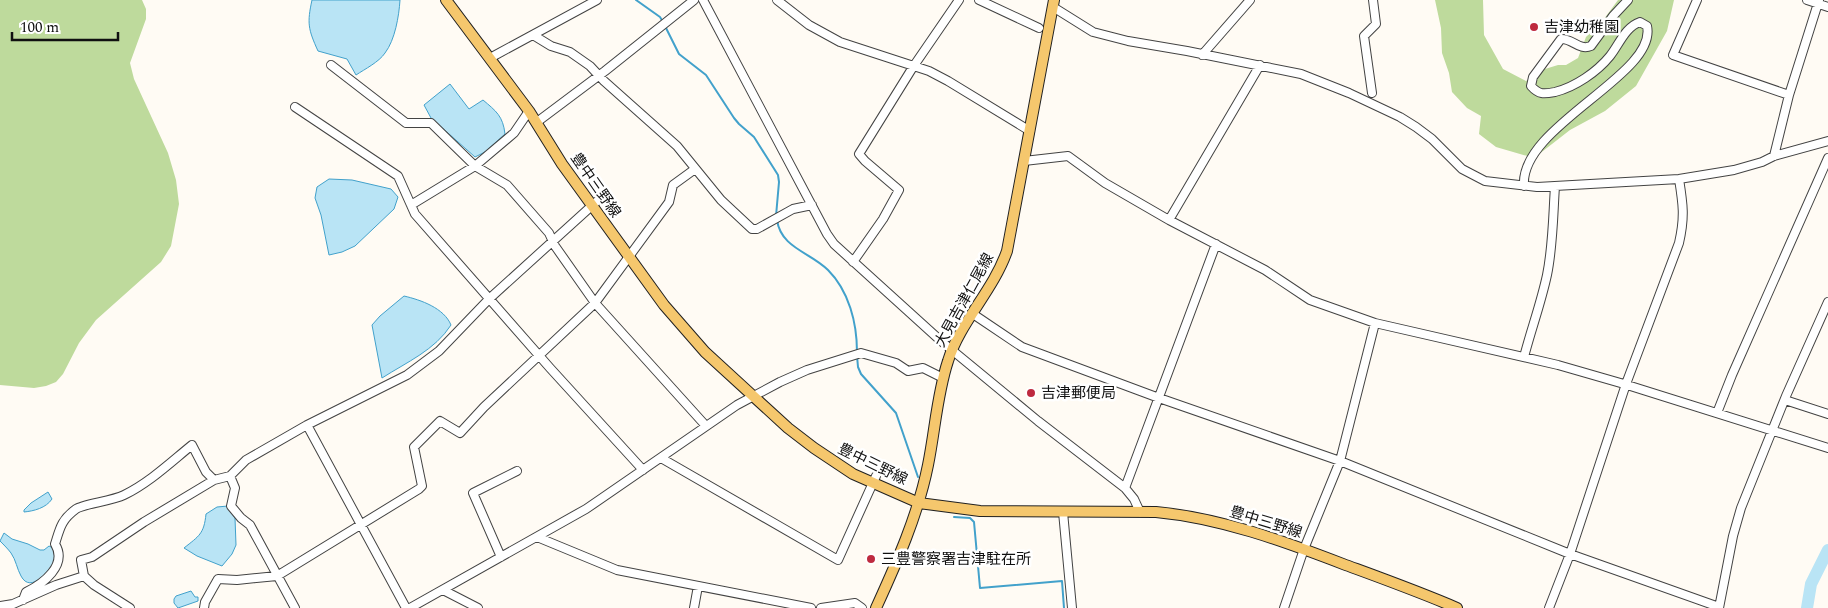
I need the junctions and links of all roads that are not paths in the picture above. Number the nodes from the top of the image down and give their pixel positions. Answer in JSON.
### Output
{"nodes":[{"id":1,"x":446,"y":0,"type":"edge"},
{"id":2,"x":597,"y":0,"type":"edge"},
{"id":3,"x":694,"y":0,"type":"edge"},
{"id":4,"x":703,"y":0,"type":"edge"},
{"id":5,"x":777,"y":0,"type":"edge"},
{"id":6,"x":959,"y":0,"type":"edge"},
{"id":7,"x":1242,"y":0,"type":"edge"},
{"id":8,"x":1250,"y":0,"type":"edge"},
{"id":9,"x":1373,"y":0,"type":"edge"},
{"id":10,"x":1628,"y":0,"type":"edge"},
{"id":11,"x":1697,"y":0,"type":"edge"},
{"id":12,"x":1807,"y":0,"type":"edge"},
{"id":13,"x":984,"y":1,"type":"edge"},
{"id":14,"x":1819,"y":2,"type":"edge"},
{"id":15,"x":1053,"y":3,"type":"edge"},
{"id":16,"x":1828,"y":7,"type":"edge"},
{"id":17,"x":1242,"y":9,"type":"junction"},
{"id":18,"x":1039,"y":28,"type":"dead end"},
{"id":19,"x":532,"y":35,"type":"junction"},
{"id":20,"x":1202,"y":55,"type":"junction"},
{"id":21,"x":490,"y":58,"type":"junction"},
{"id":22,"x":331,"y":65,"type":"dead end"},
{"id":23,"x":1260,"y":65,"type":"junction"},
{"id":24,"x":913,"y":67,"type":"junction"},
{"id":25,"x":599,"y":76,"type":"junction"},
{"id":26,"x":1372,"y":93,"type":"dead end"},
{"id":27,"x":1789,"y":95,"type":"junction"},
{"id":28,"x":295,"y":107,"type":"dead end"},
{"id":29,"x":529,"y":111,"type":"junction"},
{"id":30,"x":537,"y":122,"type":"junction"},
{"id":31,"x":1030,"y":131,"type":"junction"},
{"id":32,"x":1828,"y":141,"type":"edge"},
{"id":33,"x":1774,"y":156,"type":"junction"},
{"id":34,"x":1828,"y":158,"type":"edge"},
{"id":35,"x":1024,"y":161,"type":"junction"},
{"id":36,"x":475,"y":166,"type":"junction"},
{"id":37,"x":695,"y":169,"type":"junction"},
{"id":38,"x":1679,"y":179,"type":"junction"},
{"id":39,"x":1524,"y":186,"type":"junction"},
{"id":40,"x":1555,"y":186,"type":"junction"},
{"id":41,"x":594,"y":204,"type":"junction"},
{"id":42,"x":411,"y":205,"type":"junction"},
{"id":43,"x":812,"y":205,"type":"junction"},
{"id":44,"x":1169,"y":220,"type":"junction"},
{"id":45,"x":553,"y":241,"type":"junction"},
{"id":46,"x":1216,"y":244,"type":"junction"},
{"id":47,"x":629,"y":257,"type":"junction"},
{"id":48,"x":854,"y":262,"type":"junction"},
{"id":49,"x":490,"y":298,"type":"junction"},
{"id":50,"x":1828,"y":302,"type":"edge"},
{"id":51,"x":595,"y":303,"type":"junction"},
{"id":52,"x":973,"y":314,"type":"junction"},
{"id":53,"x":1375,"y":323,"type":"junction"},
{"id":54,"x":952,"y":350,"type":"junction"},
{"id":55,"x":539,"y":355,"type":"junction"},
{"id":56,"x":1524,"y":357,"type":"junction"},
{"id":57,"x":943,"y":378,"type":"junction"},
{"id":58,"x":1626,"y":384,"type":"junction"},
{"id":59,"x":753,"y":396,"type":"junction"},
{"id":60,"x":1159,"y":398,"type":"junction"},
{"id":61,"x":1785,"y":400,"type":"junction"},
{"id":62,"x":1717,"y":413,"type":"junction"},
{"id":63,"x":1828,"y":414,"type":"edge"},
{"id":64,"x":307,"y":425,"type":"junction"},
{"id":65,"x":706,"y":426,"type":"junction"},
{"id":66,"x":1772,"y":431,"type":"junction"},
{"id":67,"x":1828,"y":448,"type":"edge"},
{"id":68,"x":661,"y":458,"type":"junction"},
{"id":69,"x":1340,"y":462,"type":"junction"},
{"id":70,"x":643,"y":470,"type":"junction"},
{"id":71,"x":517,"y":471,"type":"dead end"},
{"id":72,"x":230,"y":476,"type":"junction"},
{"id":73,"x":214,"y":480,"type":"junction"},
{"id":74,"x":874,"y":480,"type":"junction"},
{"id":75,"x":1125,"y":488,"type":"junction"},
{"id":76,"x":919,"y":502,"type":"junction"},
{"id":77,"x":1063,"y":512,"type":"junction"},
{"id":78,"x":1140,"y":512,"type":"junction"},
{"id":79,"x":360,"y":524,"type":"junction"},
{"id":80,"x":537,"y":537,"type":"junction"},
{"id":81,"x":1304,"y":549,"type":"junction"},
{"id":82,"x":1570,"y":554,"type":"junction"},
{"id":83,"x":501,"y":557,"type":"junction"},
{"id":84,"x":84,"y":576,"type":"junction"},
{"id":85,"x":277,"y":576,"type":"junction"},
{"id":86,"x":698,"y":586,"type":"junction"},
{"id":87,"x":443,"y":590,"type":"junction"},
{"id":88,"x":23,"y":600,"type":"junction"},
{"id":89,"x":0,"y":606,"type":"edge"},
{"id":90,"x":130,"y":608,"type":"edge"},
{"id":91,"x":204,"y":608,"type":"edge"},
{"id":92,"x":295,"y":608,"type":"edge"},
{"id":93,"x":406,"y":608,"type":"edge"},
{"id":94,"x":410,"y":608,"type":"edge"},
{"id":95,"x":478,"y":608,"type":"edge"},
{"id":96,"x":694,"y":608,"type":"edge"},
{"id":97,"x":811,"y":608,"type":"edge"},
{"id":98,"x":822,"y":608,"type":"edge"},
{"id":99,"x":862,"y":608,"type":"edge"},
{"id":100,"x":876,"y":608,"type":"edge"},
{"id":101,"x":1072,"y":608,"type":"edge"},
{"id":102,"x":1284,"y":608,"type":"edge"},
{"id":103,"x":1457,"y":608,"type":"edge"},
{"id":104,"x":1549,"y":608,"type":"edge"},
{"id":105,"x":1719,"y":608,"type":"edge"}],
"edges":[{"from":1,"to":21,"type":"main road","name":"豊中三野線"},
{"from":2,"to":19,"type":"street"},
{"from":3,"to":25,"type":"street"},
{"from":4,"to":43,"type":"street"},
{"from":5,"to":24,"type":"street"},
{"from":6,"to":24,"type":"street"},
{"from":7,"to":17,"type":"street"},
{"from":8,"to":17,"type":"street"},
{"from":9,"to":26,"type":"street"},
{"from":10,"to":39,"type":"street"},
{"from":11,"to":27,"type":"street"},
{"from":12,"to":14,"type":"street"},
{"from":13,"to":18,"type":"street"},
{"from":14,"to":16,"type":"street"},
{"from":14,"to":27,"type":"street"},
{"from":15,"to":20,"type":"street"},
{"from":15,"to":31,"type":"main road","name":"大見吉津仁尾線"},
{"from":17,"to":20,"type":"street"},
{"from":19,"to":21,"type":"street"},
{"from":19,"to":25,"type":"street"},
{"from":20,"to":23,"type":"street"},
{"from":21,"to":29,"type":"main road","name":"豊中三野線"},
{"from":22,"to":36,"type":"street"},
{"from":23,"to":39,"type":"street"},
{"from":23,"to":44,"type":"street"},
{"from":24,"to":31,"type":"street"},
{"from":24,"to":48,"type":"street"},
{"from":25,"to":30,"type":"street"},
{"from":25,"to":37,"type":"street"},
{"from":27,"to":33,"type":"street"},
{"from":28,"to":42,"type":"street"},
{"from":29,"to":30,"type":"main road","name":"豊中三野線"},
{"from":29,"to":36,"type":"street"},
{"from":30,"to":41,"type":"main road","name":"豊中三野線"},
{"from":31,"to":35,"type":"main road","name":"大見吉津仁尾線"},
{"from":32,"to":33,"type":"street"},
{"from":33,"to":38,"type":"street"},
{"from":34,"to":62,"type":"street"},
{"from":35,"to":44,"type":"street"},
{"from":35,"to":52,"type":"main road","name":"大見吉津仁尾線"},
{"from":36,"to":42,"type":"street"},
{"from":36,"to":45,"type":"street"},
{"from":37,"to":43,"type":"street"},
{"from":37,"to":47,"type":"street"},
{"from":38,"to":40,"type":"street"},
{"from":38,"to":58,"type":"street"},
{"from":39,"to":40,"type":"street"},
{"from":40,"to":56,"type":"street"},
{"from":41,"to":45,"type":"street"},
{"from":41,"to":47,"type":"main road","name":"豊中三野線"},
{"from":42,"to":49,"type":"street"},
{"from":43,"to":48,"type":"street"},
{"from":44,"to":46,"type":"street"},
{"from":45,"to":49,"type":"street"},
{"from":45,"to":51,"type":"street"},
{"from":46,"to":53,"type":"street"},
{"from":46,"to":60,"type":"street"},
{"from":47,"to":51,"type":"street"},
{"from":47,"to":59,"type":"main road","name":"豊中三野線"},
{"from":48,"to":54,"type":"street"},
{"from":49,"to":55,"type":"street"},
{"from":49,"to":64,"type":"street"},
{"from":50,"to":61,"type":"street"},
{"from":51,"to":55,"type":"street"},
{"from":51,"to":65,"type":"street"},
{"from":52,"to":54,"type":"main road","name":"大見吉津仁尾線"},
{"from":52,"to":60,"type":"street"},
{"from":53,"to":56,"type":"street"},
{"from":53,"to":69,"type":"street"},
{"from":54,"to":57,"type":"main road","name":"大見吉津仁尾線"},
{"from":54,"to":75,"type":"street"},
{"from":55,"to":70,"type":"street"},
{"from":55,"to":79,"type":"street"},
{"from":56,"to":58,"type":"street"},
{"from":57,"to":59,"type":"street"},
{"from":57,"to":76,"type":"main road","name":"大見吉津仁尾線"},
{"from":58,"to":62,"type":"street"},
{"from":58,"to":82,"type":"street"},
{"from":59,"to":65,"type":"street"},
{"from":59,"to":74,"type":"main road","name":"豊中三野線"},
{"from":60,"to":69,"type":"street"},
{"from":60,"to":75,"type":"street"},
{"from":61,"to":63,"type":"street"},
{"from":61,"to":66,"type":"street"},
{"from":62,"to":66,"type":"street"},
{"from":64,"to":72,"type":"street"},
{"from":64,"to":79,"type":"street"},
{"from":65,"to":68,"type":"street"},
{"from":66,"to":67,"type":"street"},
{"from":66,"to":105,"type":"street"},
{"from":68,"to":70,"type":"street"},
{"from":68,"to":74,"type":"street"},
{"from":69,"to":81,"type":"street"},
{"from":69,"to":82,"type":"street"},
{"from":70,"to":80,"type":"street"},
{"from":71,"to":83,"type":"street"},
{"from":72,"to":73,"type":"street"},
{"from":72,"to":85,"type":"street"},
{"from":73,"to":84,"type":"street"},
{"from":73,"to":88,"type":"street"},
{"from":74,"to":76,"type":"main road","name":"豊中三野線"},
{"from":75,"to":78,"type":"street"},
{"from":76,"to":77,"type":"main road","name":"豊中三野線"},
{"from":76,"to":100,"type":"main road","name":"大見吉津仁尾線"},
{"from":77,"to":78,"type":"main road","name":"豊中三野線"},
{"from":77,"to":101,"type":"street"},
{"from":78,"to":81,"type":"main road","name":"豊中三野線"},
{"from":79,"to":85,"type":"street"},
{"from":79,"to":93,"type":"street"},
{"from":80,"to":83,"type":"street"},
{"from":80,"to":86,"type":"street"},
{"from":81,"to":102,"type":"street"},
{"from":81,"to":103,"type":"main road","name":"豊中三野線"},
{"from":82,"to":104,"type":"street"},
{"from":82,"to":105,"type":"street"},
{"from":83,"to":87,"type":"street"},
{"from":84,"to":88,"type":"street"},
{"from":84,"to":90,"type":"street"},
{"from":85,"to":91,"type":"street"},
{"from":85,"to":92,"type":"street"},
{"from":86,"to":96,"type":"street"},
{"from":86,"to":97,"type":"street"},
{"from":87,"to":94,"type":"street"},
{"from":87,"to":95,"type":"street"},
{"from":88,"to":89,"type":"street"},
{"from":98,"to":99,"type":"street"}]}
